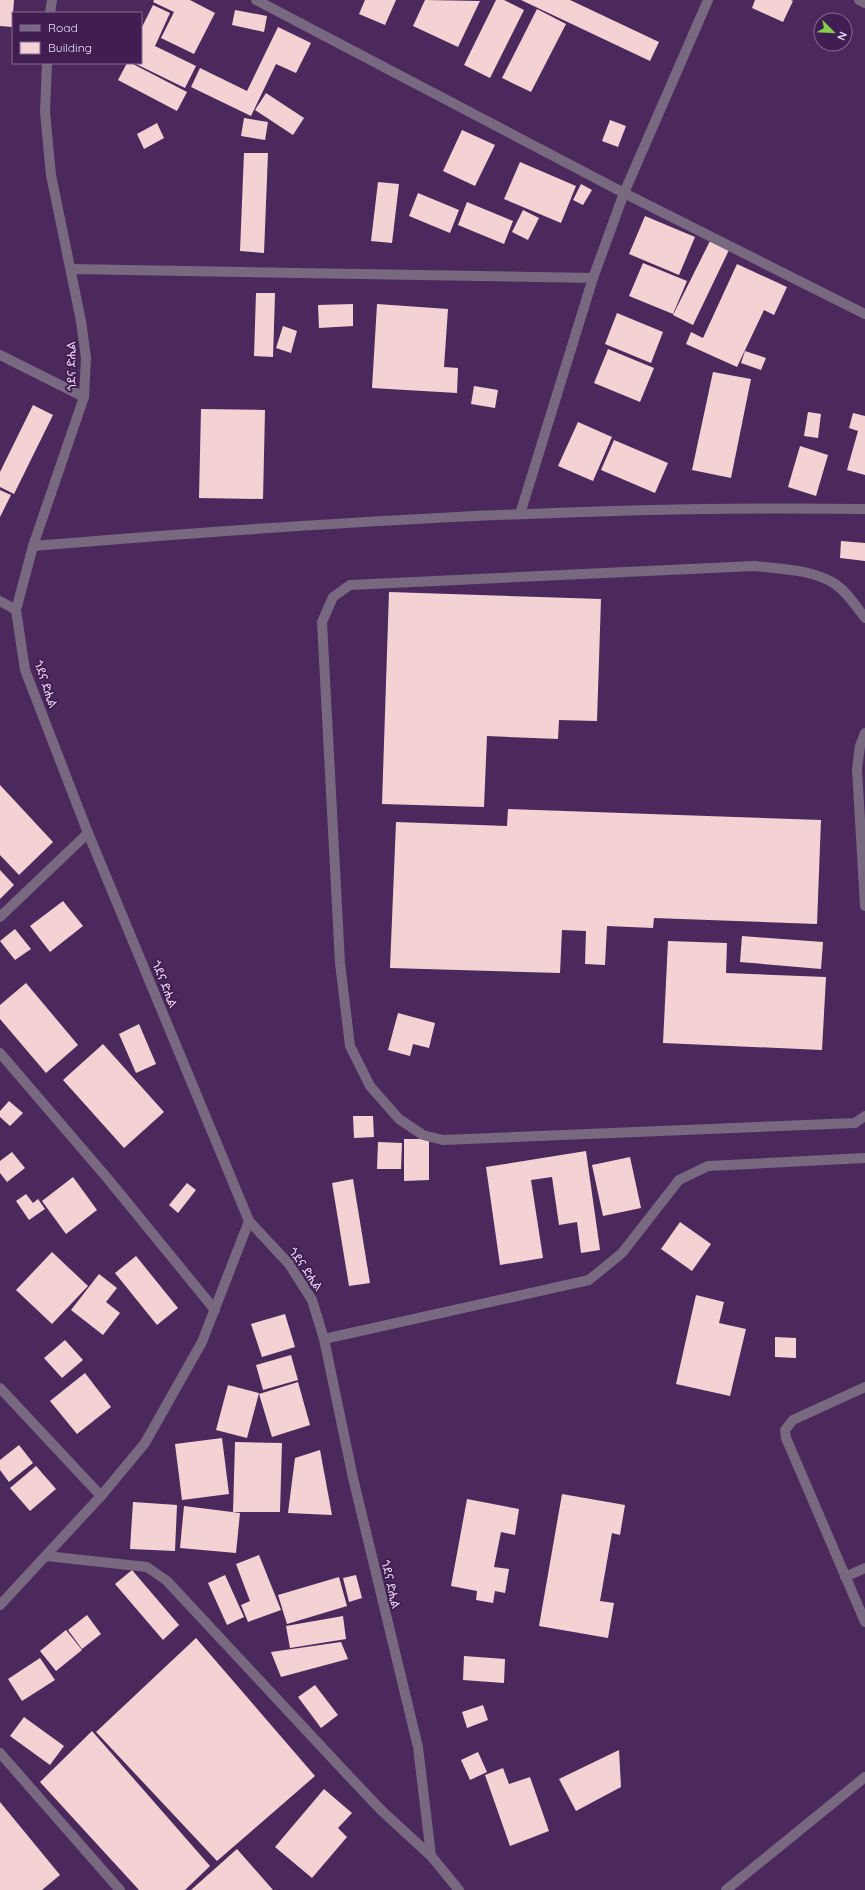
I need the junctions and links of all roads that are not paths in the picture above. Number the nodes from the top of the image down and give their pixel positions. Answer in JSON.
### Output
{"nodes":[{"id":1,"x":52,"y":0,"type":"edge"},
{"id":2,"x":256,"y":0,"type":"edge"},
{"id":3,"x":708,"y":0,"type":"edge"},
{"id":4,"x":859,"y":0,"type":"edge"},
{"id":5,"x":865,"y":3,"type":"edge"},
{"id":6,"x":50,"y":12,"type":"edge"},
{"id":7,"x":47,"y":64,"type":"edge"},
{"id":8,"x":624,"y":193,"type":"junction"},
{"id":9,"x":71,"y":269,"type":"junction"},
{"id":10,"x":593,"y":278,"type":"junction"},
{"id":11,"x":865,"y":314,"type":"edge"},
{"id":12,"x":0,"y":354,"type":"edge"},
{"id":13,"x":84,"y":397,"type":"junction"},
{"id":14,"x":865,"y":509,"type":"edge"},
{"id":15,"x":520,"y":514,"type":"junction"},
{"id":16,"x":33,"y":546,"type":"junction"},
{"id":17,"x":0,"y":601,"type":"edge"},
{"id":18,"x":16,"y":610,"type":"junction"},
{"id":19,"x":865,"y":618,"type":"edge"},
{"id":20,"x":865,"y":733,"type":"edge"},
{"id":21,"x":88,"y":833,"type":"junction"},
{"id":22,"x":865,"y":906,"type":"edge"},
{"id":23,"x":0,"y":917,"type":"edge"},
{"id":24,"x":0,"y":1053,"type":"edge"},
{"id":25,"x":865,"y":1116,"type":"edge"},
{"id":26,"x":865,"y":1158,"type":"edge"},
{"id":27,"x":249,"y":1221,"type":"junction"},
{"id":28,"x":215,"y":1310,"type":"junction"},
{"id":29,"x":324,"y":1339,"type":"junction"},
{"id":30,"x":865,"y":1387,"type":"edge"},
{"id":31,"x":0,"y":1388,"type":"edge"},
{"id":32,"x":101,"y":1496,"type":"junction"},
{"id":33,"x":46,"y":1556,"type":"junction"},
{"id":34,"x":865,"y":1568,"type":"edge"},
{"id":35,"x":845,"y":1578,"type":"junction"},
{"id":36,"x":0,"y":1605,"type":"edge"},
{"id":37,"x":865,"y":1622,"type":"edge"},
{"id":38,"x":0,"y":1753,"type":"edge"},
{"id":39,"x":865,"y":1777,"type":"edge"},
{"id":40,"x":431,"y":1856,"type":"junction"},
{"id":41,"x":120,"y":1890,"type":"edge"},
{"id":42,"x":459,"y":1890,"type":"edge"},
{"id":43,"x":726,"y":1890,"type":"edge"}],
"edges":[{"from":1,"to":6,"type":"street"},
{"from":2,"to":8,"type":"street"},
{"from":3,"to":8,"type":"street"},
{"from":4,"to":5,"type":"street"},
{"from":7,"to":9,"type":"street","name":"ጎደና ድሒል"},
{"from":8,"to":10,"type":"street"},
{"from":8,"to":11,"type":"street"},
{"from":9,"to":10,"type":"street"},
{"from":9,"to":13,"type":"street","name":"ጎደና ድሒል"},
{"from":10,"to":15,"type":"street"},
{"from":12,"to":13,"type":"street"},
{"from":13,"to":16,"type":"street","name":"ጎደና ድሒል"},
{"from":14,"to":15,"type":"street"},
{"from":15,"to":16,"type":"street"},
{"from":16,"to":18,"type":"street","name":"ጎደና ድሒል"},
{"from":17,"to":18,"type":"street"},
{"from":18,"to":21,"type":"street","name":"ጎደና ድሒል"},
{"from":19,"to":25,"type":"street"},
{"from":20,"to":22,"type":"street"},
{"from":21,"to":23,"type":"street"},
{"from":21,"to":27,"type":"street","name":"ጎደና ድሒል"},
{"from":24,"to":28,"type":"street"},
{"from":26,"to":29,"type":"street"},
{"from":27,"to":28,"type":"street"},
{"from":27,"to":29,"type":"street","name":"ጎደና ድሒል"},
{"from":28,"to":32,"type":"street"},
{"from":29,"to":40,"type":"street","name":"ጎደና ድሒል"},
{"from":30,"to":35,"type":"street"},
{"from":31,"to":32,"type":"street"},
{"from":32,"to":33,"type":"street"},
{"from":33,"to":36,"type":"street"},
{"from":33,"to":40,"type":"street"},
{"from":34,"to":35,"type":"street"},
{"from":35,"to":37,"type":"street"},
{"from":38,"to":41,"type":"street"},
{"from":39,"to":43,"type":"street"},
{"from":40,"to":42,"type":"street"}]}
